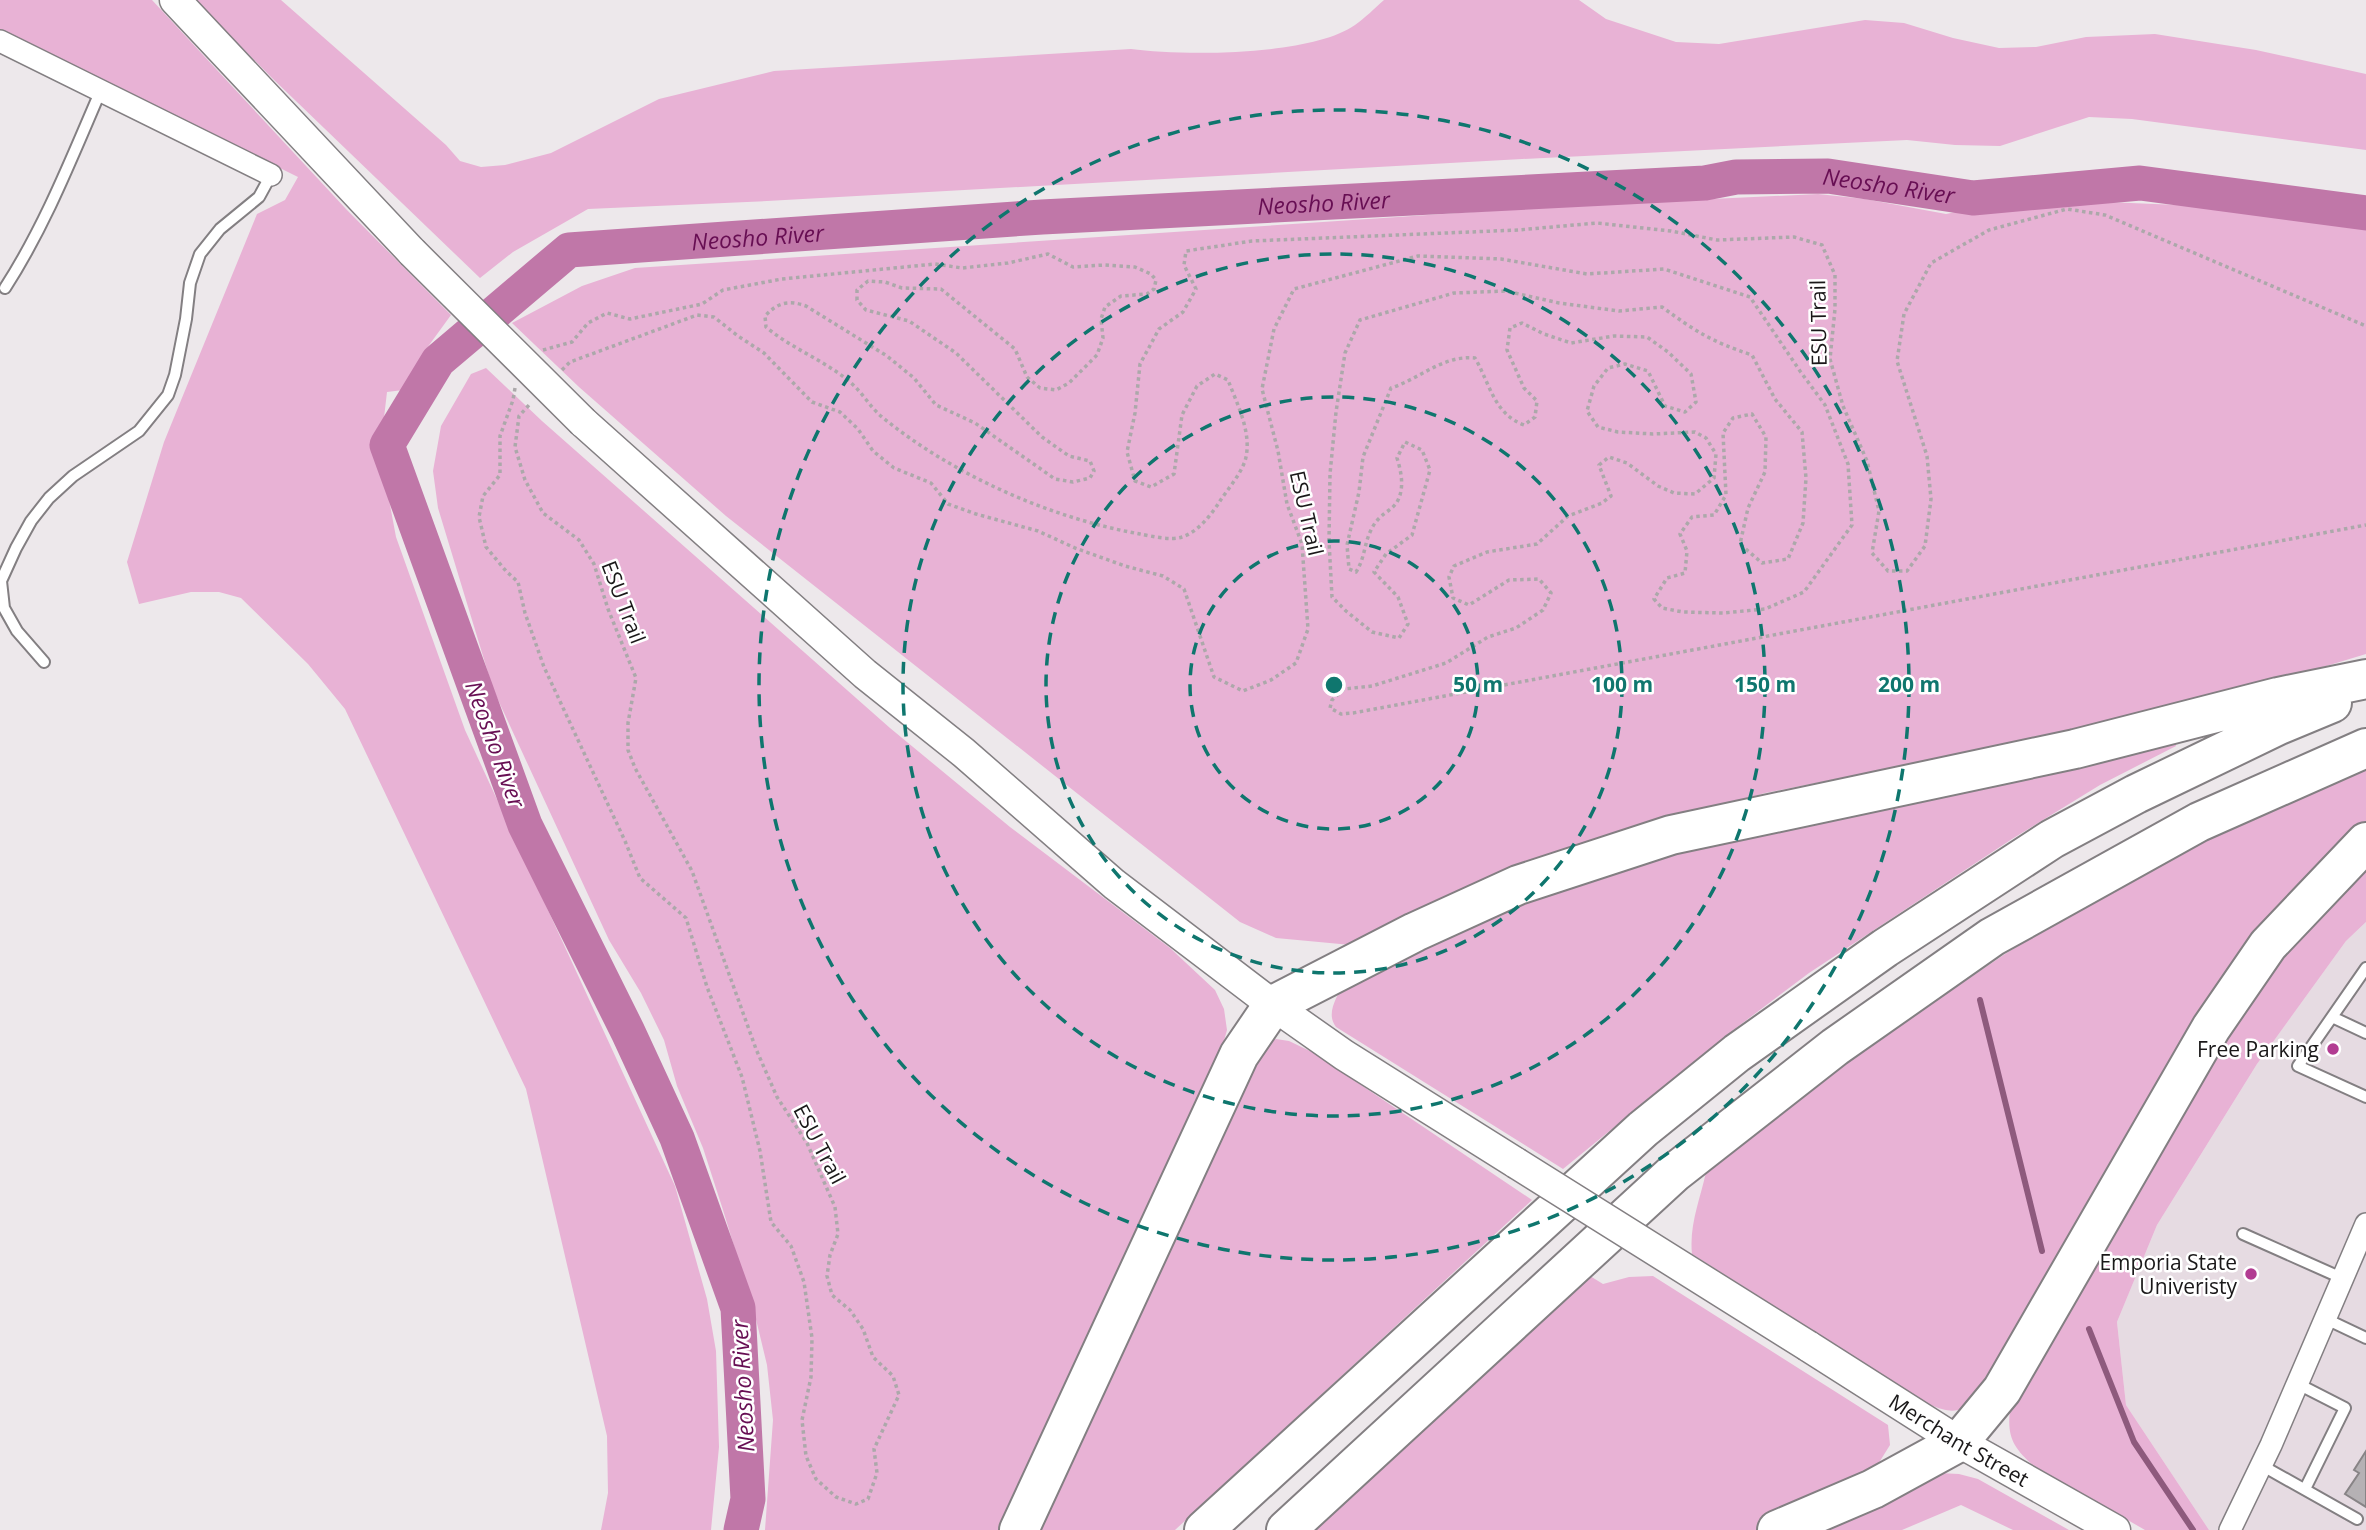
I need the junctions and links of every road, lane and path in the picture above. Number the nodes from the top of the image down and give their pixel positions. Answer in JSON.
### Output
{"nodes":[{"id":1,"x":175,"y":0,"type":"edge"},
{"id":2,"x":0,"y":41,"type":"edge"},
{"id":3,"x":102,"y":90,"type":"junction"},
{"id":4,"x":271,"y":174,"type":"joint"},
{"id":5,"x":5,"y":288,"type":"dead end"},
{"id":6,"x":2366,"y":326,"type":"edge"},
{"id":7,"x":536,"y":352,"type":"dead end"},
{"id":8,"x":561,"y":371,"type":"dead end"},
{"id":9,"x":517,"y":376,"type":"dead end"},
{"id":10,"x":536,"y":398,"type":"dead end"},
{"id":11,"x":2366,"y":525,"type":"edge"},
{"id":12,"x":44,"y":662,"type":"dead end"},
{"id":13,"x":2366,"y":679,"type":"edge"},
{"id":14,"x":2366,"y":689,"type":"edge"},
{"id":15,"x":2366,"y":748,"type":"edge"},
{"id":16,"x":2366,"y":842,"type":"edge"},
{"id":17,"x":2366,"y":968,"type":"edge"},
{"id":18,"x":1273,"y":1005,"type":"junction"},
{"id":19,"x":2332,"y":1017,"type":"junction"},
{"id":20,"x":2366,"y":1033,"type":"edge"},
{"id":21,"x":2366,"y":1097,"type":"edge"},
{"id":22,"x":2366,"y":1224,"type":"edge"},
{"id":23,"x":2244,"y":1234,"type":"dead end"},
{"id":24,"x":2344,"y":1279,"type":"junction"},
{"id":25,"x":2326,"y":1319,"type":"junction"},
{"id":26,"x":2366,"y":1338,"type":"edge"},
{"id":27,"x":2298,"y":1384,"type":"junction"},
{"id":28,"x":1959,"y":1442,"type":"junction"},
{"id":29,"x":2262,"y":1465,"type":"junction"},
{"id":30,"x":2305,"y":1489,"type":"junction"},
{"id":31,"x":2357,"y":1519,"type":"dead end"},
{"id":32,"x":1019,"y":1530,"type":"edge"},
{"id":33,"x":1204,"y":1530,"type":"edge"},
{"id":34,"x":1286,"y":1530,"type":"edge"},
{"id":35,"x":1777,"y":1530,"type":"edge"},
{"id":36,"x":2115,"y":1530,"type":"edge"},
{"id":37,"x":2230,"y":1530,"type":"edge"}],
"edges":[{"from":1,"to":18,"type":"main road","name":"Merchant Street","bridge":true},
{"from":2,"to":3,"type":"street"},
{"from":3,"to":4,"type":"street"},
{"from":3,"to":5,"type":"lane"},
{"from":4,"to":12,"type":"lane"},
{"from":6,"to":7,"type":"path","name":"ESU Trail"},
{"from":8,"to":11,"type":"path","name":"ESU Trail"},
{"from":9,"to":10,"type":"path","name":"ESU Trail"},
{"from":13,"to":18,"type":"highway"},
{"from":14,"to":33,"type":"highway"},
{"from":15,"to":34,"type":"highway"},
{"from":16,"to":28,"type":"highway"},
{"from":17,"to":19,"type":"lane"},
{"from":18,"to":28,"type":"main road","name":"Merchant Street","bridge":true},
{"from":18,"to":32,"type":"highway"},
{"from":19,"to":20,"type":"lane"},
{"from":19,"to":21,"type":"lane"},
{"from":22,"to":24,"type":"street"},
{"from":23,"to":24,"type":"lane"},
{"from":24,"to":25,"type":"street"},
{"from":25,"to":26,"type":"lane"},
{"from":25,"to":27,"type":"street"},
{"from":27,"to":29,"type":"street"},
{"from":27,"to":30,"type":"lane"},
{"from":28,"to":35,"type":"highway"},
{"from":28,"to":36,"type":"main road","name":"Merchant Street"},
{"from":29,"to":30,"type":"lane"},
{"from":29,"to":37,"type":"street"},
{"from":30,"to":31,"type":"lane"}]}
